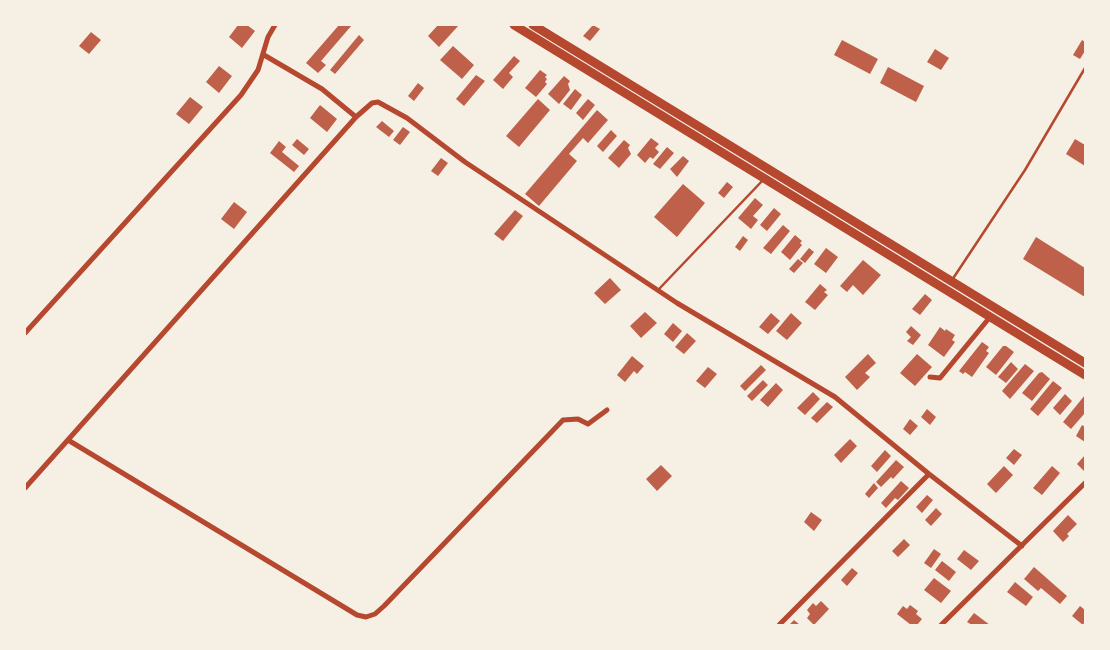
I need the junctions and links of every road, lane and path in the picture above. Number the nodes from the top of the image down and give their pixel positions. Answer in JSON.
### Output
{"nodes":[{"id":1,"x":275,"y":25,"type":"edge"},
{"id":2,"x":514,"y":25,"type":"edge"},
{"id":3,"x":533,"y":25,"type":"edge"},
{"id":4,"x":264,"y":55,"type":"junction"},
{"id":5,"x":1085,"y":68,"type":"edge"},
{"id":6,"x":356,"y":117,"type":"junction"},
{"id":7,"x":765,"y":178,"type":"junction"},
{"id":8,"x":951,"y":281,"type":"junction"},
{"id":9,"x":658,"y":290,"type":"junction"},
{"id":10,"x":990,"y":317,"type":"junction"},
{"id":11,"x":25,"y":333,"type":"edge"},
{"id":12,"x":1085,"y":363,"type":"edge"},
{"id":13,"x":1085,"y":375,"type":"edge"},
{"id":14,"x":930,"y":377,"type":"dead end"},
{"id":15,"x":606,"y":410,"type":"dead end"},
{"id":16,"x":68,"y":440,"type":"junction"},
{"id":17,"x":929,"y":474,"type":"junction"},
{"id":18,"x":1085,"y":483,"type":"edge"},
{"id":19,"x":25,"y":488,"type":"edge"},
{"id":20,"x":1022,"y":546,"type":"junction"},
{"id":21,"x":779,"y":625,"type":"edge"},
{"id":22,"x":942,"y":625,"type":"edge"}],
"edges":[{"from":1,"to":4,"type":"street"},
{"from":2,"to":7,"type":"main road"},
{"from":3,"to":8,"type":"main road"},
{"from":4,"to":6,"type":"street"},
{"from":4,"to":11,"type":"street"},
{"from":5,"to":8,"type":"lane"},
{"from":6,"to":9,"type":"street"},
{"from":6,"to":16,"type":"street"},
{"from":7,"to":9,"type":"lane"},
{"from":7,"to":10,"type":"main road"},
{"from":8,"to":12,"type":"main road"},
{"from":9,"to":17,"type":"street"},
{"from":10,"to":13,"type":"main road"},
{"from":10,"to":14,"type":"street"},
{"from":15,"to":16,"type":"street"},
{"from":16,"to":19,"type":"street"},
{"from":17,"to":20,"type":"street"},
{"from":17,"to":21,"type":"street"},
{"from":18,"to":20,"type":"street"},
{"from":20,"to":22,"type":"street"}]}
